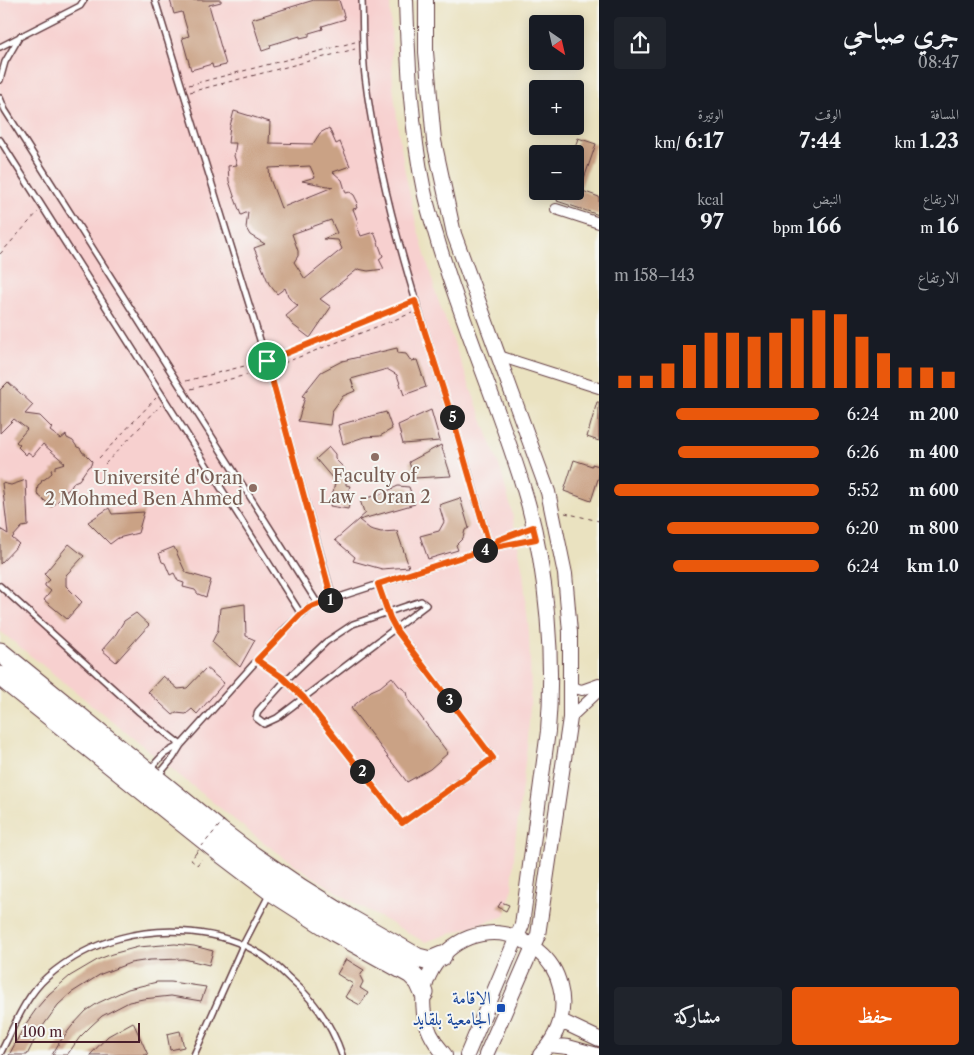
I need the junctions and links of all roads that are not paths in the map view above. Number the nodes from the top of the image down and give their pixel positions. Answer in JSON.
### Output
{"nodes":[{"id":1,"x":84,"y":0,"type":"edge"},
{"id":2,"x":155,"y":0,"type":"edge"},
{"id":3,"x":362,"y":0,"type":"edge"},
{"id":4,"x":406,"y":0,"type":"edge"},
{"id":5,"x":426,"y":0,"type":"edge"},
{"id":6,"x":20,"y":36,"type":"junction"},
{"id":7,"x":0,"y":46,"type":"edge"},
{"id":8,"x":0,"y":80,"type":"edge"},
{"id":9,"x":0,"y":98,"type":"edge"},
{"id":10,"x":0,"y":140,"type":"edge"},
{"id":11,"x":556,"y":209,"type":"dead end"},
{"id":12,"x":599,"y":223,"type":"edge"},
{"id":13,"x":499,"y":356,"type":"junction"},
{"id":14,"x":599,"y":388,"type":"edge"},
{"id":15,"x":534,"y":533,"type":"junction"},
{"id":16,"x":490,"y":548,"type":"junction"},
{"id":17,"x":378,"y":584,"type":"junction"},
{"id":18,"x":0,"y":586,"type":"edge"},
{"id":19,"x":332,"y":599,"type":"junction"},
{"id":20,"x":318,"y":604,"type":"junction"},
{"id":21,"x":388,"y":612,"type":"junction"},
{"id":22,"x":301,"y":614,"type":"junction"},
{"id":23,"x":396,"y":628,"type":"junction"},
{"id":24,"x":0,"y":652,"type":"edge"},
{"id":25,"x":257,"y":660,"type":"junction"},
{"id":26,"x":0,"y":676,"type":"edge"},
{"id":27,"x":286,"y":680,"type":"junction"},
{"id":28,"x":599,"y":684,"type":"edge"},
{"id":29,"x":571,"y":687,"type":"junction"},
{"id":30,"x":599,"y":690,"type":"edge"},
{"id":31,"x":304,"y":698,"type":"junction"},
{"id":32,"x":570,"y":718,"type":"junction"},
{"id":33,"x":180,"y":745,"type":"junction"},
{"id":34,"x":151,"y":776,"type":"junction"},
{"id":35,"x":282,"y":876,"type":"junction"},
{"id":36,"x":271,"y":891,"type":"junction"},
{"id":37,"x":517,"y":938,"type":"junction"},
{"id":38,"x":243,"y":945,"type":"junction"},
{"id":39,"x":534,"y":947,"type":"junction"},
{"id":40,"x":442,"y":956,"type":"junction"},
{"id":41,"x":424,"y":993,"type":"junction"},
{"id":42,"x":561,"y":1021,"type":"junction"},
{"id":43,"x":599,"y":1039,"type":"edge"},
{"id":44,"x":545,"y":1050,"type":"edge"},
{"id":45,"x":0,"y":1054,"type":"edge"},
{"id":46,"x":194,"y":1055,"type":"edge"},
{"id":47,"x":342,"y":1055,"type":"edge"},
{"id":48,"x":445,"y":1055,"type":"edge"},
{"id":49,"x":467,"y":1055,"type":"edge"},
{"id":50,"x":486,"y":1055,"type":"edge"},
{"id":51,"x":597,"y":1055,"type":"edge"}],
"edges":[{"from":1,"to":6,"type":"lane"},
{"from":2,"to":19,"type":"lane"},
{"from":3,"to":16,"type":"lane"},
{"from":4,"to":15,"type":"main road"},
{"from":5,"to":13,"type":"main road"},
{"from":6,"to":7,"type":"lane"},
{"from":6,"to":8,"type":"lane"},
{"from":9,"to":20,"type":"lane"},
{"from":10,"to":22,"type":"lane"},
{"from":11,"to":12,"type":"street"},
{"from":13,"to":14,"type":"street"},
{"from":13,"to":29,"type":"main road"},
{"from":15,"to":16,"type":"lane"},
{"from":15,"to":16,"type":"lane"},
{"from":15,"to":37,"type":"main road"},
{"from":16,"to":17,"type":"lane"},
{"from":17,"to":19,"type":"lane"},
{"from":17,"to":21,"type":"lane"},
{"from":18,"to":33,"type":"lane"},
{"from":19,"to":20,"type":"lane"},
{"from":20,"to":22,"type":"lane"},
{"from":21,"to":23,"type":"lane"},
{"from":21,"to":23,"type":"lane"},
{"from":21,"to":27,"type":"lane"},
{"from":22,"to":25,"type":"lane"},
{"from":23,"to":31,"type":"lane"},
{"from":23,"to":31,"type":"lane"},
{"from":24,"to":34,"type":"highway"},
{"from":25,"to":27,"type":"lane"},
{"from":25,"to":33,"type":"lane"},
{"from":26,"to":36,"type":"highway"},
{"from":27,"to":31,"type":"lane"},
{"from":27,"to":31,"type":"lane"},
{"from":28,"to":29,"type":"street"},
{"from":29,"to":32,"type":"main road"},
{"from":30,"to":32,"type":"street"},
{"from":32,"to":39,"type":"main road"},
{"from":33,"to":34,"type":"lane"},
{"from":33,"to":34,"type":"lane"},
{"from":34,"to":35,"type":"highway"},
{"from":35,"to":36,"type":"lane"},
{"from":35,"to":40,"type":"highway"},
{"from":36,"to":38,"type":"lane"},
{"from":36,"to":41,"type":"highway"},
{"from":37,"to":39,"type":"main road"},
{"from":37,"to":40,"type":"main road"},
{"from":37,"to":49,"type":"main road"},
{"from":38,"to":45,"type":"lane"},
{"from":38,"to":46,"type":"lane"},
{"from":38,"to":47,"type":"lane"},
{"from":39,"to":42,"type":"main road"},
{"from":39,"to":50,"type":"main road"},
{"from":40,"to":41,"type":"main road"},
{"from":41,"to":48,"type":"main road"},
{"from":42,"to":43,"type":"main road"},
{"from":42,"to":44,"type":"main road"},
{"from":44,"to":51,"type":"main road"}]}
